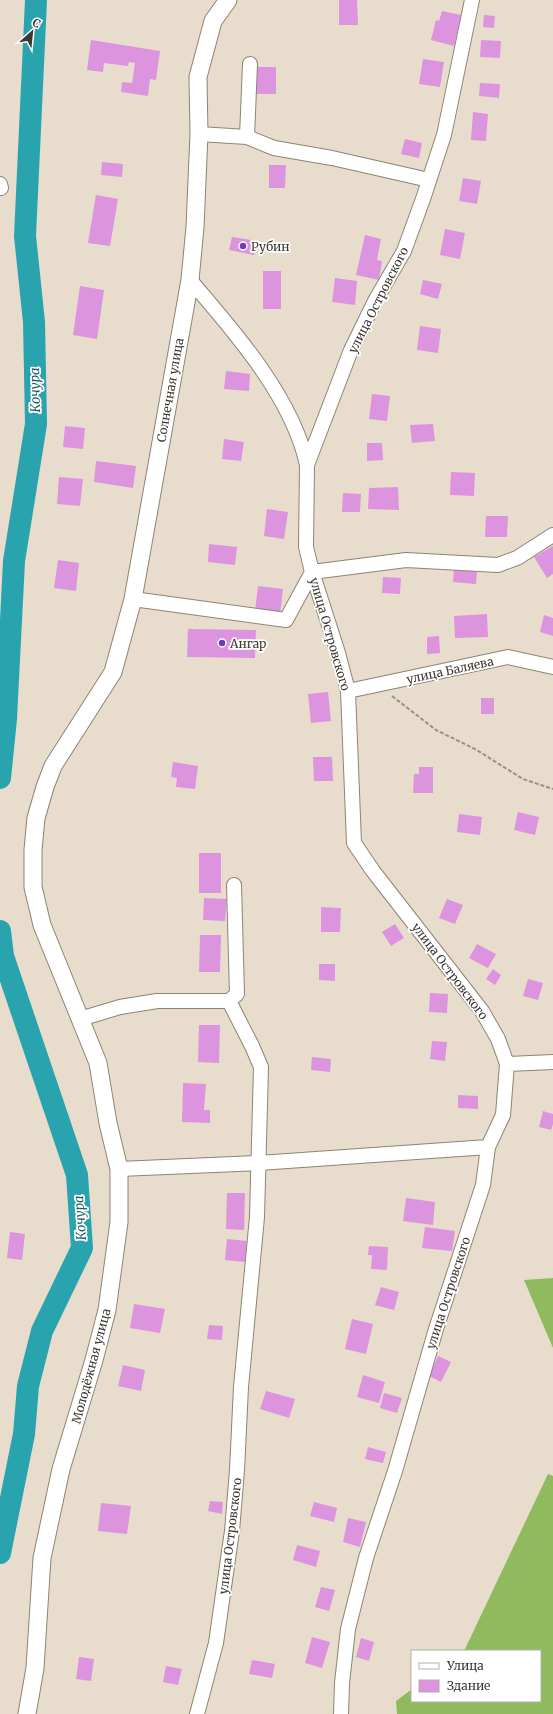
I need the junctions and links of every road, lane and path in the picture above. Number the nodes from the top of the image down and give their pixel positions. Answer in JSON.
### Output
{"nodes":[{"id":1,"x":228,"y":0,"type":"edge"},
{"id":2,"x":472,"y":0,"type":"edge"},
{"id":3,"x":250,"y":64,"type":"dead end"},
{"id":4,"x":199,"y":134,"type":"junction"},
{"id":5,"x":247,"y":137,"type":"junction"},
{"id":6,"x":429,"y":180,"type":"junction"},
{"id":7,"x":0,"y":184,"type":"edge"},
{"id":8,"x":0,"y":188,"type":"edge"},
{"id":9,"x":190,"y":280,"type":"junction"},
{"id":10,"x":307,"y":465,"type":"junction"},
{"id":11,"x":553,"y":534,"type":"edge"},
{"id":12,"x":312,"y":572,"type":"junction"},
{"id":13,"x":133,"y":599,"type":"junction"},
{"id":14,"x":553,"y":668,"type":"edge"},
{"id":15,"x":376,"y":685,"type":"junction"},
{"id":16,"x":348,"y":691,"type":"junction"},
{"id":17,"x":54,"y":766,"type":"joint"},
{"id":18,"x":553,"y":789,"type":"edge"},
{"id":19,"x":234,"y":885,"type":"dead end"},
{"id":20,"x":229,"y":1001,"type":"junction"},
{"id":21,"x":80,"y":1019,"type":"junction"},
{"id":22,"x":553,"y":1062,"type":"edge"},
{"id":23,"x":507,"y":1064,"type":"junction"},
{"id":24,"x":488,"y":1147,"type":"junction"},
{"id":25,"x":259,"y":1163,"type":"junction"},
{"id":26,"x":119,"y":1169,"type":"junction"},
{"id":27,"x":27,"y":1714,"type":"edge"},
{"id":28,"x":197,"y":1714,"type":"edge"},
{"id":29,"x":341,"y":1714,"type":"edge"}],
"edges":[{"from":1,"to":4,"type":"main road","name":"Солнечная улица"},
{"from":2,"to":6,"type":"street","name":"улица Островского"},
{"from":3,"to":5,"type":"street"},
{"from":4,"to":5,"type":"street"},
{"from":4,"to":9,"type":"main road","name":"Солнечная улица"},
{"from":5,"to":6,"type":"street"},
{"from":6,"to":10,"type":"street","name":"улица Островского"},
{"from":7,"to":8,"type":"street"},
{"from":9,"to":10,"type":"street","name":"улица Островского"},
{"from":9,"to":13,"type":"main road","name":"Солнечная улица"},
{"from":10,"to":12,"type":"street","name":"улица Островского"},
{"from":11,"to":12,"type":"street"},
{"from":12,"to":13,"type":"street"},
{"from":12,"to":16,"type":"street","name":"улица Островского"},
{"from":13,"to":17,"type":"main road","name":"Солнечная улица"},
{"from":14,"to":15,"type":"street","name":"улица Баляева"},
{"from":15,"to":16,"type":"street","name":"улица Баляева"},
{"from":15,"to":18,"type":"path"},
{"from":16,"to":23,"type":"street","name":"улица Островского"},
{"from":17,"to":21,"type":"main road","name":"Молодёжная улица"},
{"from":19,"to":20,"type":"street"},
{"from":20,"to":21,"type":"street"},
{"from":20,"to":25,"type":"street","name":"улица Островского"},
{"from":21,"to":26,"type":"main road","name":"Молодёжная улица"},
{"from":22,"to":23,"type":"street"},
{"from":23,"to":24,"type":"street","name":"улица Островского"},
{"from":24,"to":25,"type":"street"},
{"from":24,"to":29,"type":"street","name":"улица Островского"},
{"from":25,"to":26,"type":"street"},
{"from":25,"to":28,"type":"street","name":"улица Островского"},
{"from":26,"to":27,"type":"main road","name":"Молодёжная улица"}]}
